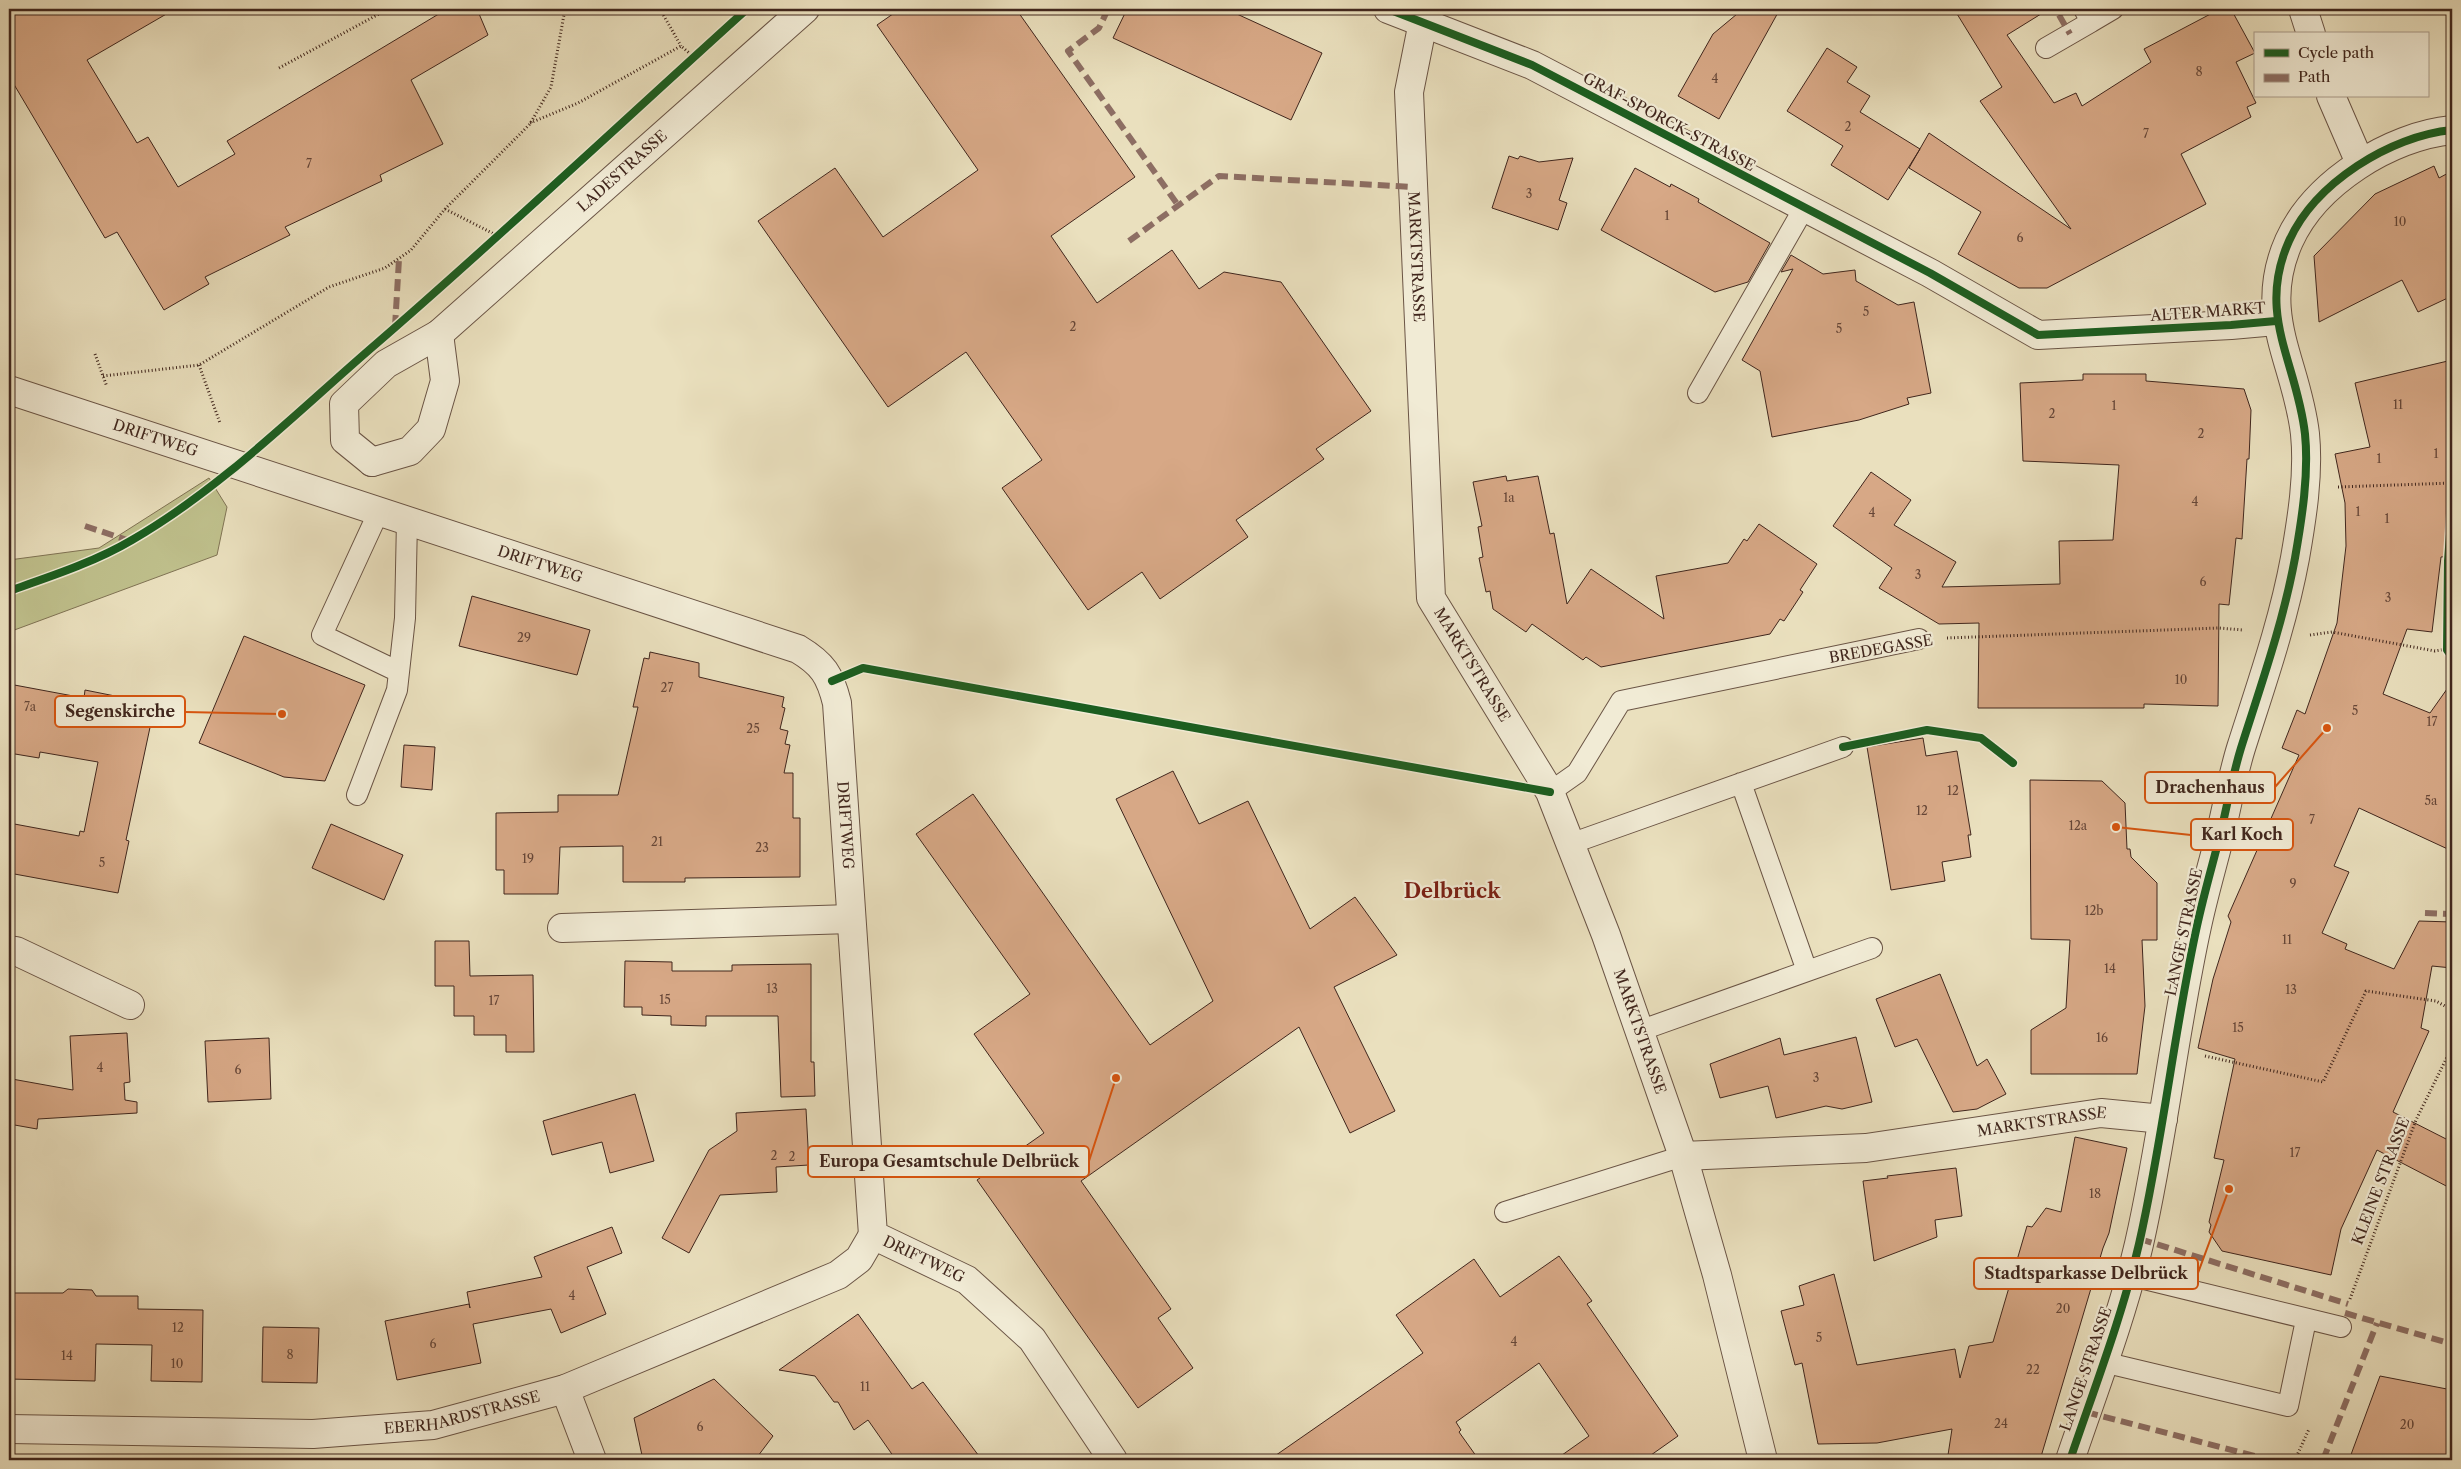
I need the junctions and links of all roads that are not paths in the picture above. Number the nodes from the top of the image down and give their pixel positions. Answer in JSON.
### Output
{"nodes":[{"id":1,"x":805,"y":9,"type":"edge"},
{"id":2,"x":1388,"y":9,"type":"edge"},
{"id":3,"x":2113,"y":9,"type":"edge"},
{"id":4,"x":2303,"y":9,"type":"edge"},
{"id":5,"x":1426,"y":15,"type":"edge"},
{"id":6,"x":2088,"y":15,"type":"edge"},
{"id":7,"x":2310,"y":32,"type":"edge"},
{"id":8,"x":2046,"y":48,"type":"dead end"},
{"id":9,"x":2332,"y":98,"type":"edge"},
{"id":10,"x":2452,"y":130,"type":"edge"},
{"id":11,"x":2360,"y":163,"type":"junction"},
{"id":12,"x":1804,"y":208,"type":"junction"},
{"id":13,"x":1930,"y":274,"type":"joint"},
{"id":14,"x":2276,"y":321,"type":"junction"},
{"id":15,"x":439,"y":334,"type":"junction"},
{"id":16,"x":9,"y":390,"type":"edge"},
{"id":17,"x":1698,"y":393,"type":"dead end"},
{"id":18,"x":372,"y":462,"type":"junction"},
{"id":19,"x":370,"y":508,"type":"junction"},
{"id":20,"x":407,"y":520,"type":"junction"},
{"id":21,"x":1919,"y":639,"type":"road end"},
{"id":22,"x":399,"y":672,"type":"junction"},
{"id":23,"x":1843,"y":746,"type":"dead end"},
{"id":24,"x":1741,"y":783,"type":"junction"},
{"id":25,"x":1550,"y":792,"type":"junction"},
{"id":26,"x":357,"y":795,"type":"dead end"},
{"id":27,"x":1570,"y":844,"type":"junction"},
{"id":28,"x":851,"y":919,"type":"junction"},
{"id":29,"x":562,"y":928,"type":"dead end"},
{"id":30,"x":1872,"y":948,"type":"dead end"},
{"id":31,"x":9,"y":950,"type":"edge"},
{"id":32,"x":1807,"y":971,"type":"junction"},
{"id":33,"x":130,"y":1005,"type":"dead end"},
{"id":34,"x":1639,"y":1030,"type":"junction"},
{"id":35,"x":2163,"y":1119,"type":"junction"},
{"id":36,"x":1683,"y":1156,"type":"junction"},
{"id":37,"x":1506,"y":1212,"type":"dead end"},
{"id":38,"x":872,"y":1235,"type":"junction"},
{"id":39,"x":2132,"y":1276,"type":"junction"},
{"id":40,"x":2306,"y":1320,"type":"junction"},
{"id":41,"x":2341,"y":1328,"type":"road end"},
{"id":42,"x":2103,"y":1362,"type":"junction"},
{"id":43,"x":565,"y":1389,"type":"junction"},
{"id":44,"x":9,"y":1429,"type":"edge"},
{"id":45,"x":592,"y":1460,"type":"edge"},
{"id":46,"x":1113,"y":1460,"type":"edge"},
{"id":47,"x":1763,"y":1460,"type":"edge"},
{"id":48,"x":2070,"y":1460,"type":"edge"}],
"edges":[{"from":1,"to":15,"type":"street","name":"LADESTRASSE"},
{"from":2,"to":5,"type":"street","name":"GRAF-SPORCK-STRASSE"},
{"from":3,"to":6,"type":"lane"},
{"from":4,"to":7,"type":"street"},
{"from":5,"to":12,"type":"street","name":"GRAF-SPORCK-STRASSE"},
{"from":5,"to":25,"type":"street","name":"MARKTSTRASSE"},
{"from":6,"to":8,"type":"lane"},
{"from":9,"to":11,"type":"street"},
{"from":10,"to":11,"type":"street","name":"ALTER MARKT"},
{"from":11,"to":14,"type":"street","name":"ALTER MARKT"},
{"from":12,"to":13,"type":"street","name":"GRAF-SPORCK-STRASSE"},
{"from":12,"to":17,"type":"lane"},
{"from":13,"to":14,"type":"street","name":"ALTER MARKT"},
{"from":14,"to":35,"type":"street","name":"LANGE STRASSE"},
{"from":15,"to":18,"type":"street"},
{"from":15,"to":18,"type":"street","name":"LADESTRASSE"},
{"from":16,"to":19,"type":"street","name":"DRIFTWEG"},
{"from":18,"to":19,"type":"street"},
{"from":19,"to":20,"type":"street","name":"DRIFTWEG"},
{"from":19,"to":22,"type":"lane"},
{"from":20,"to":22,"type":"lane"},
{"from":20,"to":28,"type":"street","name":"DRIFTWEG"},
{"from":21,"to":25,"type":"lane","name":"BREDEGASSE"},
{"from":22,"to":26,"type":"lane"},
{"from":23,"to":24,"type":"lane"},
{"from":24,"to":27,"type":"lane"},
{"from":24,"to":32,"type":"lane"},
{"from":25,"to":27,"type":"street","name":"MARKTSTRASSE"},
{"from":27,"to":34,"type":"street","name":"MARKTSTRASSE"},
{"from":28,"to":29,"type":"street"},
{"from":28,"to":38,"type":"street","name":"DRIFTWEG"},
{"from":30,"to":32,"type":"lane"},
{"from":31,"to":33,"type":"street"},
{"from":32,"to":34,"type":"lane"},
{"from":34,"to":36,"type":"street","name":"MARKTSTRASSE"},
{"from":35,"to":36,"type":"street","name":"MARKTSTRASSE"},
{"from":35,"to":39,"type":"street","name":"LANGE STRASSE"},
{"from":36,"to":37,"type":"lane"},
{"from":36,"to":47,"type":"street","name":"MARKTSTRASSE"},
{"from":38,"to":43,"type":"street","name":"EBERHARDSTRASSE"},
{"from":38,"to":46,"type":"street","name":"DRIFTWEG"},
{"from":39,"to":40,"type":"lane"},
{"from":39,"to":42,"type":"street","name":"LANGE STRASSE"},
{"from":40,"to":41,"type":"lane"},
{"from":40,"to":42,"type":"lane"},
{"from":42,"to":48,"type":"street","name":"LANGE STRASSE"},
{"from":43,"to":44,"type":"street","name":"EBERHARDSTRASSE"},
{"from":43,"to":45,"type":"street"}]}
